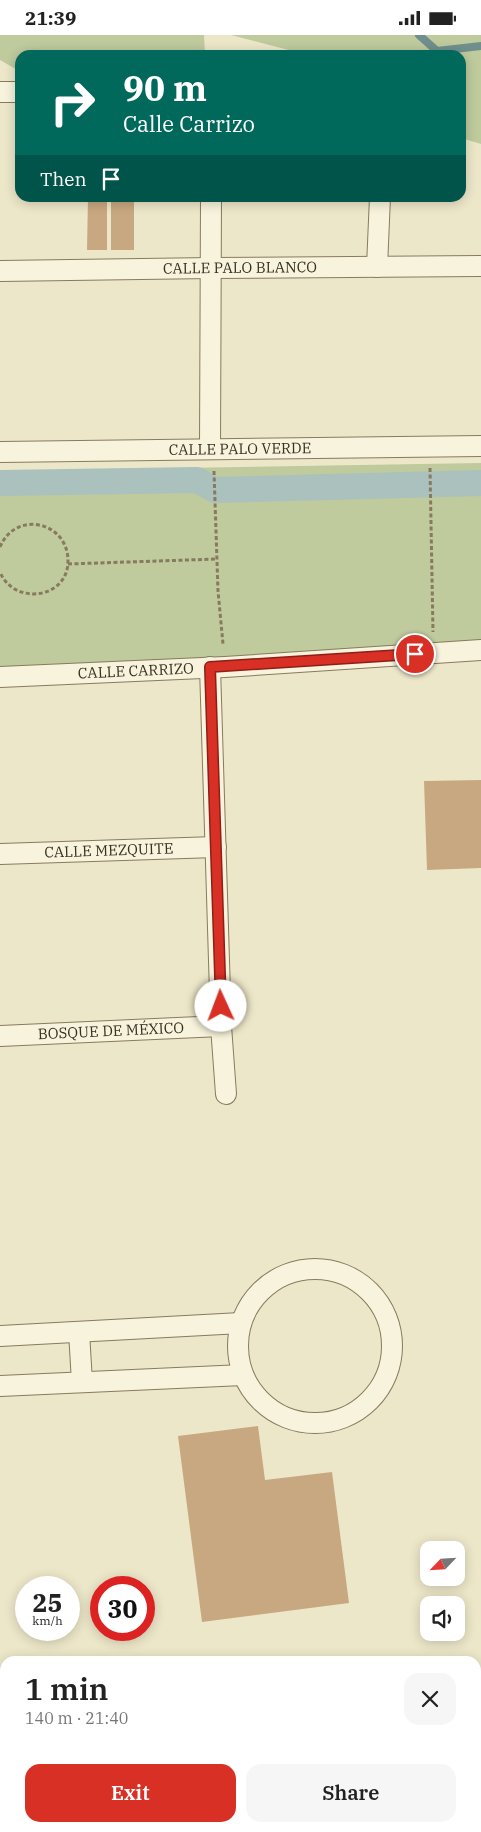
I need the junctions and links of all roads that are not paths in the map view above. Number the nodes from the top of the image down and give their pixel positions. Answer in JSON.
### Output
{"nodes":[{"id":1,"x":0,"y":92,"type":"edge"},
{"id":2,"x":15,"y":92,"type":"edge"},
{"id":3,"x":211,"y":202,"type":"edge"},
{"id":4,"x":380,"y":202,"type":"edge"},
{"id":5,"x":481,"y":266,"type":"edge"},
{"id":6,"x":377,"y":267,"type":"junction"},
{"id":7,"x":211,"y":268,"type":"junction"},
{"id":8,"x":0,"y":271,"type":"edge"},
{"id":9,"x":481,"y":446,"type":"edge"},
{"id":10,"x":0,"y":452,"type":"edge"},
{"id":11,"x":212,"y":458,"type":"junction"},
{"id":12,"x":481,"y":650,"type":"edge"},
{"id":13,"x":218,"y":667,"type":"junction"},
{"id":14,"x":0,"y":677,"type":"edge"},
{"id":15,"x":216,"y":847,"type":"junction"},
{"id":16,"x":0,"y":854,"type":"edge"},
{"id":17,"x":221,"y":1026,"type":"junction"},
{"id":18,"x":0,"y":1036,"type":"edge"},
{"id":19,"x":226,"y":1094,"type":"dead end"},
{"id":20,"x":241,"y":1323,"type":"junction"},
{"id":21,"x":78,"y":1332,"type":"junction"},
{"id":22,"x":0,"y":1336,"type":"edge"},
{"id":23,"x":243,"y":1375,"type":"junction"},
{"id":24,"x":82,"y":1383,"type":"junction"},
{"id":25,"x":0,"y":1386,"type":"edge"}],
"edges":[{"from":1,"to":2,"type":"street"},
{"from":3,"to":7,"type":"street"},
{"from":4,"to":6,"type":"street"},
{"from":5,"to":6,"type":"street","name":"CALLE PALO BLANCO"},
{"from":6,"to":7,"type":"street","name":"CALLE PALO BLANCO"},
{"from":7,"to":8,"type":"street","name":"CALLE PALO BLANCO"},
{"from":7,"to":11,"type":"street"},
{"from":9,"to":11,"type":"street","name":"CALLE PALO VERDE"},
{"from":10,"to":11,"type":"street","name":"CALLE PALO VERDE"},
{"from":12,"to":13,"type":"street","name":"CALLE CARRIZO"},
{"from":13,"to":14,"type":"street","name":"CALLE CARRIZO"},
{"from":13,"to":15,"type":"street"},
{"from":15,"to":16,"type":"street","name":"CALLE MEZQUITE"},
{"from":15,"to":17,"type":"street"},
{"from":17,"to":18,"type":"street","name":"BOSQUE DE MÉXICO"},
{"from":17,"to":19,"type":"street"},
{"from":20,"to":21,"type":"street"},
{"from":20,"to":23,"type":"street"},
{"from":20,"to":23,"type":"street"},
{"from":21,"to":22,"type":"street"},
{"from":21,"to":24,"type":"street"},
{"from":23,"to":24,"type":"street"},
{"from":24,"to":25,"type":"street"}]}
